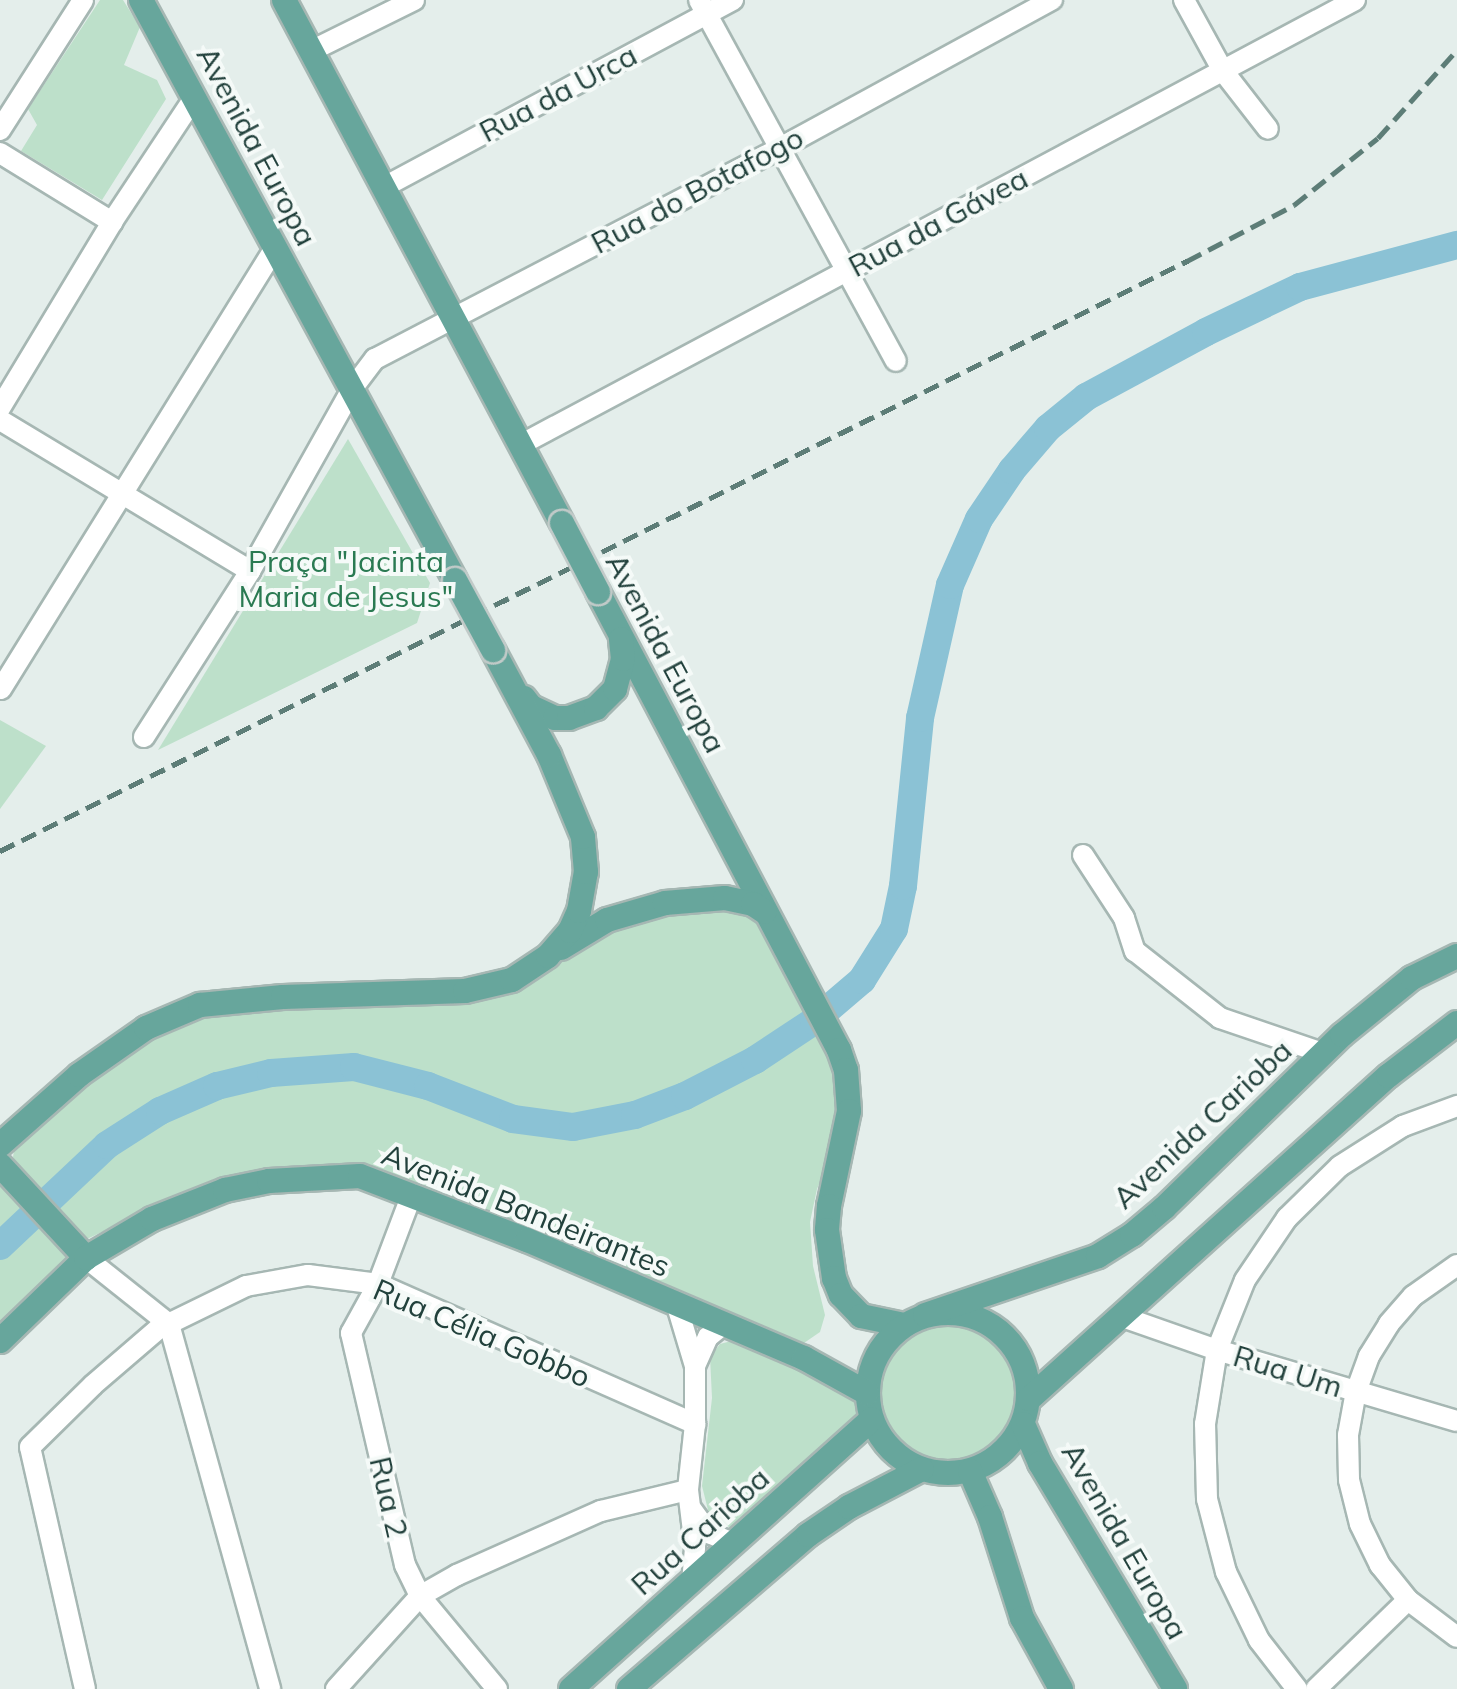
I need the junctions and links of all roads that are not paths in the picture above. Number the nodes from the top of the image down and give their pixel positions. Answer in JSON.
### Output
{"nodes":[{"id":1,"x":83,"y":0,"type":"edge"},
{"id":2,"x":141,"y":0,"type":"edge"},
{"id":3,"x":284,"y":0,"type":"edge"},
{"id":4,"x":414,"y":0,"type":"edge"},
{"id":5,"x":733,"y":0,"type":"edge"},
{"id":6,"x":1052,"y":0,"type":"edge"},
{"id":7,"x":1184,"y":0,"type":"edge"},
{"id":8,"x":1355,"y":0,"type":"edge"},
{"id":9,"x":703,"y":7,"type":"edge"},
{"id":10,"x":311,"y":51,"type":"junction"},
{"id":11,"x":1223,"y":71,"type":"junction"},
{"id":12,"x":194,"y":98,"type":"junction"},
{"id":13,"x":1268,"y":129,"type":"dead end"},
{"id":14,"x":0,"y":130,"type":"edge"},
{"id":15,"x":780,"y":148,"type":"junction"},
{"id":16,"x":0,"y":153,"type":"edge"},
{"id":17,"x":384,"y":187,"type":"junction"},
{"id":18,"x":112,"y":222,"type":"junction"},
{"id":19,"x":275,"y":248,"type":"junction"},
{"id":20,"x":847,"y":271,"type":"junction"},
{"id":21,"x":452,"y":317,"type":"junction"},
{"id":22,"x":896,"y":361,"type":"dead end"},
{"id":23,"x":352,"y":389,"type":"junction"},
{"id":24,"x":0,"y":408,"type":"edge"},
{"id":25,"x":0,"y":420,"type":"edge"},
{"id":26,"x":520,"y":445,"type":"junction"},
{"id":27,"x":124,"y":496,"type":"junction"},
{"id":28,"x":250,"y":571,"type":"junction"},
{"id":29,"x":619,"y":632,"type":"junction"},
{"id":30,"x":508,"y":677,"type":"junction"},
{"id":31,"x":1,"y":689,"type":"edge"},
{"id":32,"x":144,"y":737,"type":"dead end"},
{"id":33,"x":1083,"y":855,"type":"dead end"},
{"id":34,"x":765,"y":912,"type":"junction"},
{"id":35,"x":548,"y":956,"type":"junction"},
{"id":36,"x":1457,"y":956,"type":"edge"},
{"id":37,"x":1457,"y":1023,"type":"edge"},
{"id":38,"x":1323,"y":1053,"type":"junction"},
{"id":39,"x":1457,"y":1106,"type":"edge"},
{"id":40,"x":0,"y":1145,"type":"edge"},
{"id":41,"x":0,"y":1165,"type":"edge"},
{"id":42,"x":412,"y":1194,"type":"junction"},
{"id":43,"x":86,"y":1258,"type":"junction"},
{"id":44,"x":1457,"y":1265,"type":"edge"},
{"id":45,"x":378,"y":1284,"type":"junction"},
{"id":46,"x":677,"y":1306,"type":"junction"},
{"id":47,"x":1120,"y":1316,"type":"junction"},
{"id":48,"x":914,"y":1320,"type":"junction"},
{"id":49,"x":169,"y":1324,"type":"junction"},
{"id":50,"x":723,"y":1325,"type":"junction"},
{"id":51,"x":0,"y":1341,"type":"edge"},
{"id":52,"x":1217,"y":1350,"type":"junction"},
{"id":53,"x":695,"y":1366,"type":"junction"},
{"id":54,"x":1356,"y":1391,"type":"junction"},
{"id":55,"x":867,"y":1393,"type":"junction"},
{"id":56,"x":1029,"y":1399,"type":"junction"},
{"id":57,"x":872,"y":1419,"type":"junction"},
{"id":58,"x":1457,"y":1421,"type":"edge"},
{"id":59,"x":695,"y":1424,"type":"junction"},
{"id":60,"x":1023,"y":1424,"type":"junction"},
{"id":61,"x":922,"y":1469,"type":"junction"},
{"id":62,"x":970,"y":1471,"type":"junction"},
{"id":63,"x":690,"y":1500,"type":"junction"},
{"id":64,"x":738,"y":1540,"type":"junction"},
{"id":65,"x":692,"y":1582,"type":"junction"},
{"id":66,"x":420,"y":1596,"type":"junction"},
{"id":67,"x":1408,"y":1600,"type":"junction"},
{"id":68,"x":1457,"y":1637,"type":"edge"},
{"id":69,"x":81,"y":1685,"type":"edge"},
{"id":70,"x":270,"y":1689,"type":"edge"},
{"id":71,"x":336,"y":1689,"type":"edge"},
{"id":72,"x":497,"y":1689,"type":"edge"},
{"id":73,"x":571,"y":1689,"type":"edge"},
{"id":74,"x":629,"y":1689,"type":"edge"},
{"id":75,"x":1061,"y":1689,"type":"edge"},
{"id":76,"x":1175,"y":1689,"type":"edge"},
{"id":77,"x":1297,"y":1689,"type":"edge"},
{"id":78,"x":1316,"y":1689,"type":"edge"}],
"edges":[{"from":1,"to":14,"type":"street"},
{"from":2,"to":12,"type":"main road","name":"Avenida Europa"},
{"from":3,"to":10,"type":"main road","name":"Avenida Europa"},
{"from":4,"to":10,"type":"street"},
{"from":5,"to":9,"type":"street","name":"Rua da Urca"},
{"from":6,"to":15,"type":"street","name":"Rua do Botafogo"},
{"from":7,"to":11,"type":"street"},
{"from":8,"to":11,"type":"street","name":"Rua da Gávea"},
{"from":9,"to":15,"type":"street"},
{"from":9,"to":17,"type":"street","name":"Rua da Urca"},
{"from":10,"to":17,"type":"main road","name":"Avenida Europa"},
{"from":11,"to":13,"type":"street"},
{"from":11,"to":20,"type":"street","name":"Rua da Gávea"},
{"from":12,"to":18,"type":"street"},
{"from":12,"to":19,"type":"main road","name":"Avenida Europa"},
{"from":15,"to":20,"type":"street"},
{"from":15,"to":21,"type":"street","name":"Rua do Botafogo"},
{"from":16,"to":18,"type":"street"},
{"from":17,"to":21,"type":"main road","name":"Avenida Europa"},
{"from":18,"to":24,"type":"street"},
{"from":19,"to":23,"type":"main road","name":"Avenida Europa"},
{"from":19,"to":27,"type":"street"},
{"from":20,"to":22,"type":"street"},
{"from":20,"to":26,"type":"street","name":"Rua da Gávea"},
{"from":21,"to":23,"type":"street","name":"Rua do Botafogo"},
{"from":21,"to":26,"type":"main road","name":"Avenida Europa"},
{"from":23,"to":28,"type":"street","name":"Rua do Botafogo"},
{"from":23,"to":30,"type":"main road","name":"Avenida Europa","bridge":true},
{"from":25,"to":27,"type":"street"},
{"from":26,"to":29,"type":"main road","name":"Avenida Europa","bridge":true},
{"from":27,"to":28,"type":"street"},
{"from":27,"to":31,"type":"street"},
{"from":28,"to":32,"type":"street","name":"Rua do Botafogo"},
{"from":29,"to":30,"type":"main road"},
{"from":29,"to":34,"type":"main road","name":"Avenida Europa"},
{"from":30,"to":35,"type":"main road","name":"Avenida Europa"},
{"from":33,"to":38,"type":"street"},
{"from":34,"to":35,"type":"main road"},
{"from":34,"to":48,"type":"main road","name":"Avenida Europa"},
{"from":35,"to":40,"type":"main road"},
{"from":36,"to":38,"type":"main road","name":"Avenida Carioba"},
{"from":37,"to":47,"type":"main road"},
{"from":38,"to":48,"type":"main road","name":"Avenida Carioba"},
{"from":39,"to":52,"type":"street"},
{"from":41,"to":43,"type":"main road"},
{"from":42,"to":43,"type":"main road","name":"Avenida Bandeirantes"},
{"from":42,"to":45,"type":"street","name":"Rua 2"},
{"from":42,"to":46,"type":"main road","name":"Avenida Bandeirantes"},
{"from":43,"to":49,"type":"street"},
{"from":43,"to":51,"type":"main road","name":"Avenida Bandeirantes"},
{"from":44,"to":54,"type":"street"},
{"from":45,"to":49,"type":"street","name":"Rua Célia Gobbo"},
{"from":45,"to":59,"type":"street","name":"Rua Célia Gobbo"},
{"from":45,"to":66,"type":"street","name":"Rua 2"},
{"from":46,"to":50,"type":"main road","name":"Avenida Bandeirantes"},
{"from":46,"to":53,"type":"street"},
{"from":47,"to":52,"type":"street","name":"Rua Um"},
{"from":47,"to":56,"type":"main road"},
{"from":48,"to":55,"type":"main road"},
{"from":48,"to":56,"type":"main road"},
{"from":49,"to":69,"type":"street","name":"Rua Célia Gobbo"},
{"from":49,"to":70,"type":"street"},
{"from":50,"to":53,"type":"street"},
{"from":50,"to":55,"type":"main road","name":"Avenida Bandeirantes"},
{"from":52,"to":54,"type":"street","name":"Rua Um"},
{"from":52,"to":77,"type":"street"},
{"from":53,"to":59,"type":"street"},
{"from":54,"to":58,"type":"street","name":"Rua Um"},
{"from":54,"to":67,"type":"street"},
{"from":55,"to":57,"type":"main road"},
{"from":56,"to":60,"type":"main road"},
{"from":57,"to":61,"type":"main road"},
{"from":57,"to":64,"type":"main road","name":"Rua Carioba"},
{"from":59,"to":63,"type":"street"},
{"from":60,"to":62,"type":"main road"},
{"from":60,"to":76,"type":"main road","name":"Avenida Europa"},
{"from":61,"to":62,"type":"main road"},
{"from":61,"to":74,"type":"main road"},
{"from":62,"to":75,"type":"main road"},
{"from":63,"to":64,"type":"street"},
{"from":63,"to":65,"type":"street"},
{"from":63,"to":66,"type":"street"},
{"from":64,"to":65,"type":"main road","name":"Rua Carioba"},
{"from":65,"to":73,"type":"main road","name":"Rua Carioba"},
{"from":66,"to":71,"type":"street"},
{"from":66,"to":72,"type":"street","name":"Rua 2"},
{"from":67,"to":68,"type":"street"},
{"from":67,"to":78,"type":"street"}]}
